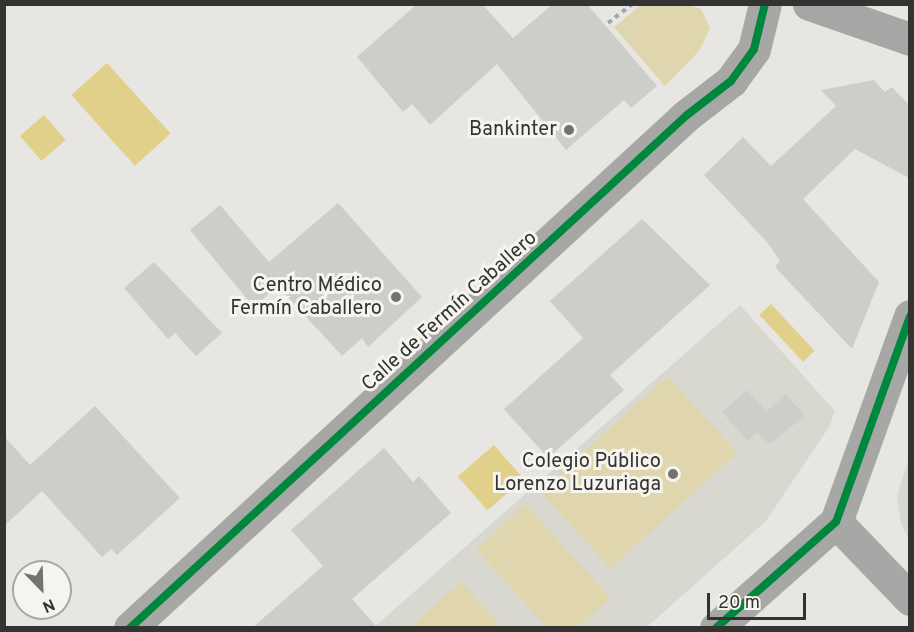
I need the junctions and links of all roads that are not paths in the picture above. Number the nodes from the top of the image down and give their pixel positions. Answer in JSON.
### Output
{"nodes":[{"id":1,"x":765,"y":4,"type":"edge"},
{"id":2,"x":809,"y":4,"type":"edge"},
{"id":3,"x":909,"y":39,"type":"edge"},
{"id":4,"x":909,"y":316,"type":"edge"},
{"id":5,"x":836,"y":522,"type":"junction"},
{"id":6,"x":909,"y":599,"type":"edge"},
{"id":7,"x":130,"y":627,"type":"edge"},
{"id":8,"x":716,"y":627,"type":"edge"}],
"edges":[{"from":1,"to":7,"type":"street","name":"Calle de Fermín Caballero"},
{"from":2,"to":3,"type":"main road"},
{"from":4,"to":5,"type":"street"},
{"from":5,"to":6,"type":"street"},
{"from":5,"to":8,"type":"street"}]}
